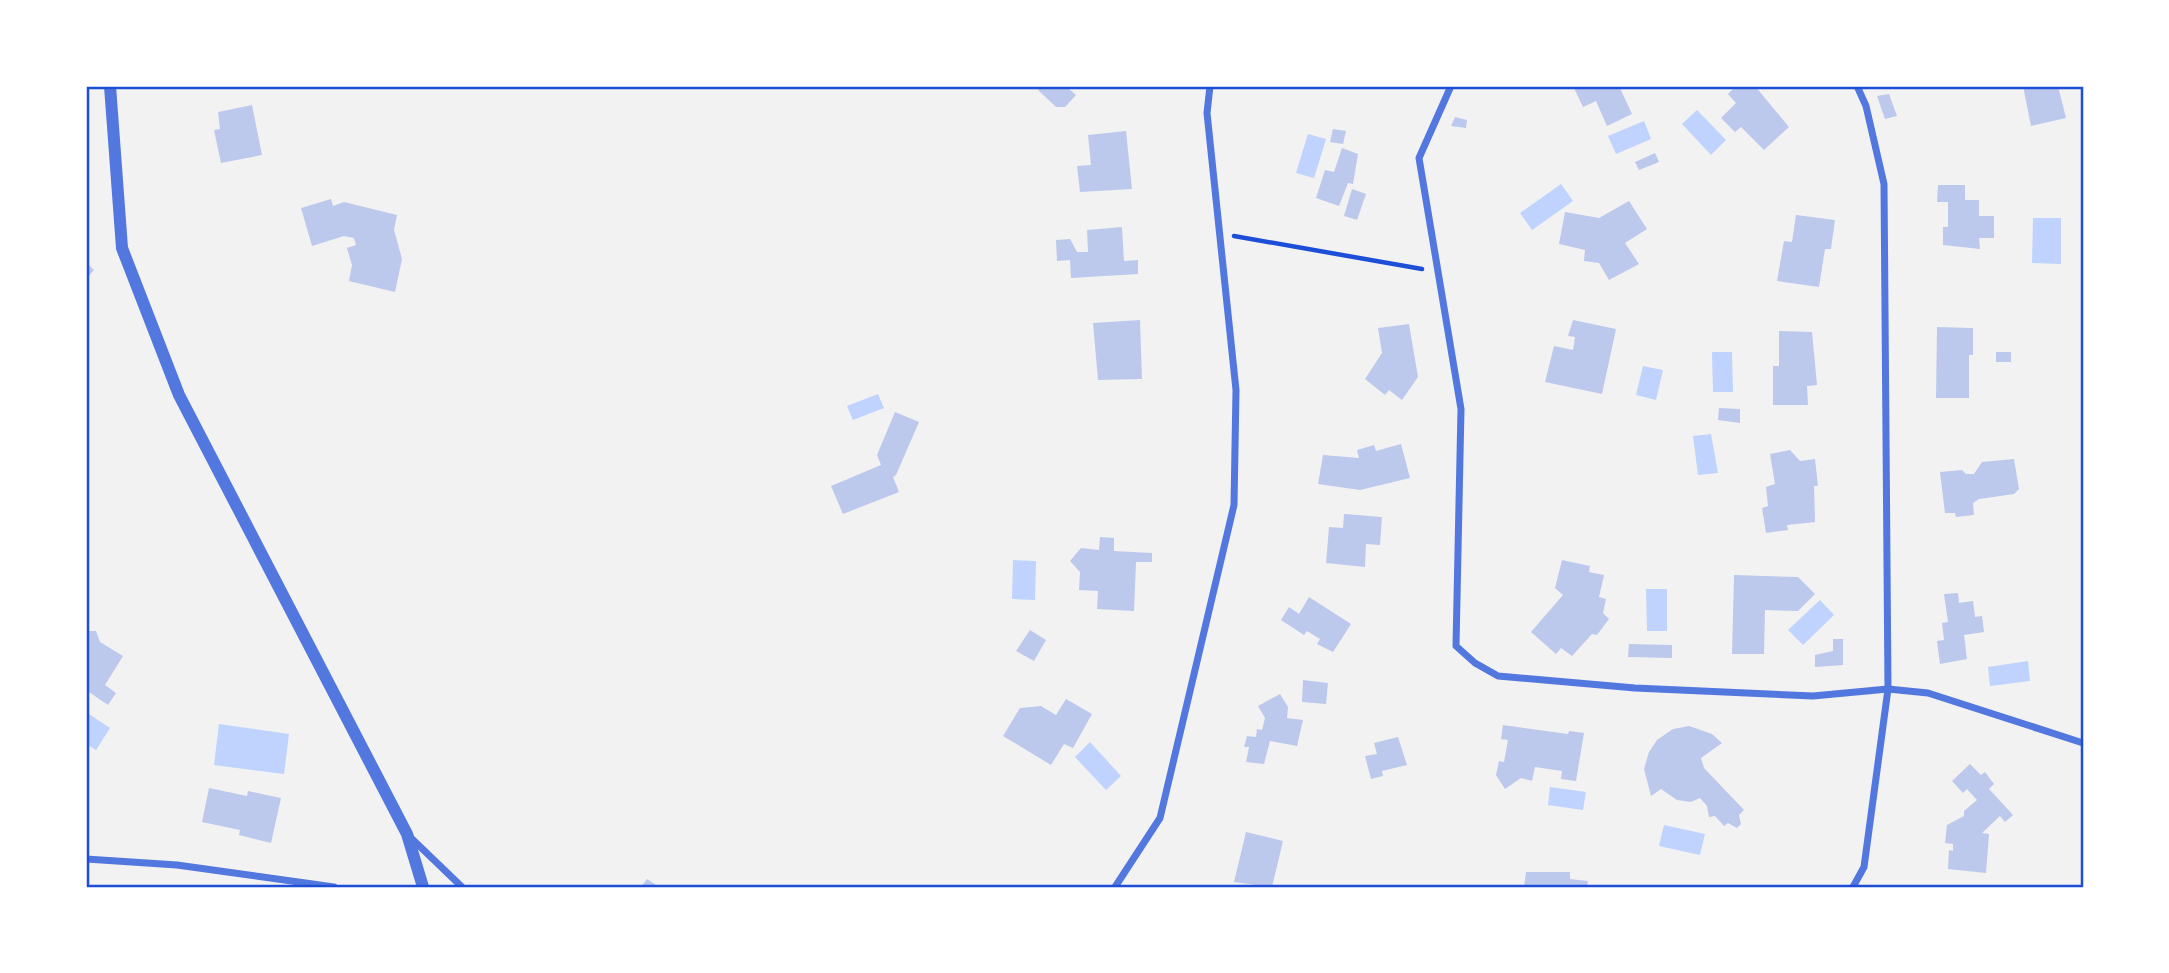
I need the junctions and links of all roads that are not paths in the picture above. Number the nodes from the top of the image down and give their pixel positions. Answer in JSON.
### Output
{"nodes":[{"id":1,"x":110,"y":86,"type":"edge"},
{"id":2,"x":1210,"y":86,"type":"edge"},
{"id":3,"x":1451,"y":86,"type":"edge"},
{"id":4,"x":1857,"y":86,"type":"edge"},
{"id":5,"x":1888,"y":689,"type":"junction"},
{"id":6,"x":2083,"y":743,"type":"edge"},
{"id":7,"x":407,"y":834,"type":"junction"},
{"id":8,"x":86,"y":859,"type":"edge"},
{"id":9,"x":422,"y":884,"type":"edge"},
{"id":10,"x":334,"y":887,"type":"edge"},
{"id":11,"x":462,"y":887,"type":"edge"},
{"id":12,"x":1115,"y":887,"type":"edge"},
{"id":13,"x":1853,"y":887,"type":"edge"}],
"edges":[{"from":1,"to":7,"type":"street"},
{"from":2,"to":12,"type":"street"},
{"from":3,"to":5,"type":"street"},
{"from":4,"to":5,"type":"street"},
{"from":5,"to":6,"type":"street"},
{"from":5,"to":13,"type":"street"},
{"from":7,"to":9,"type":"street"},
{"from":7,"to":11,"type":"street"},
{"from":8,"to":10,"type":"street"}]}
